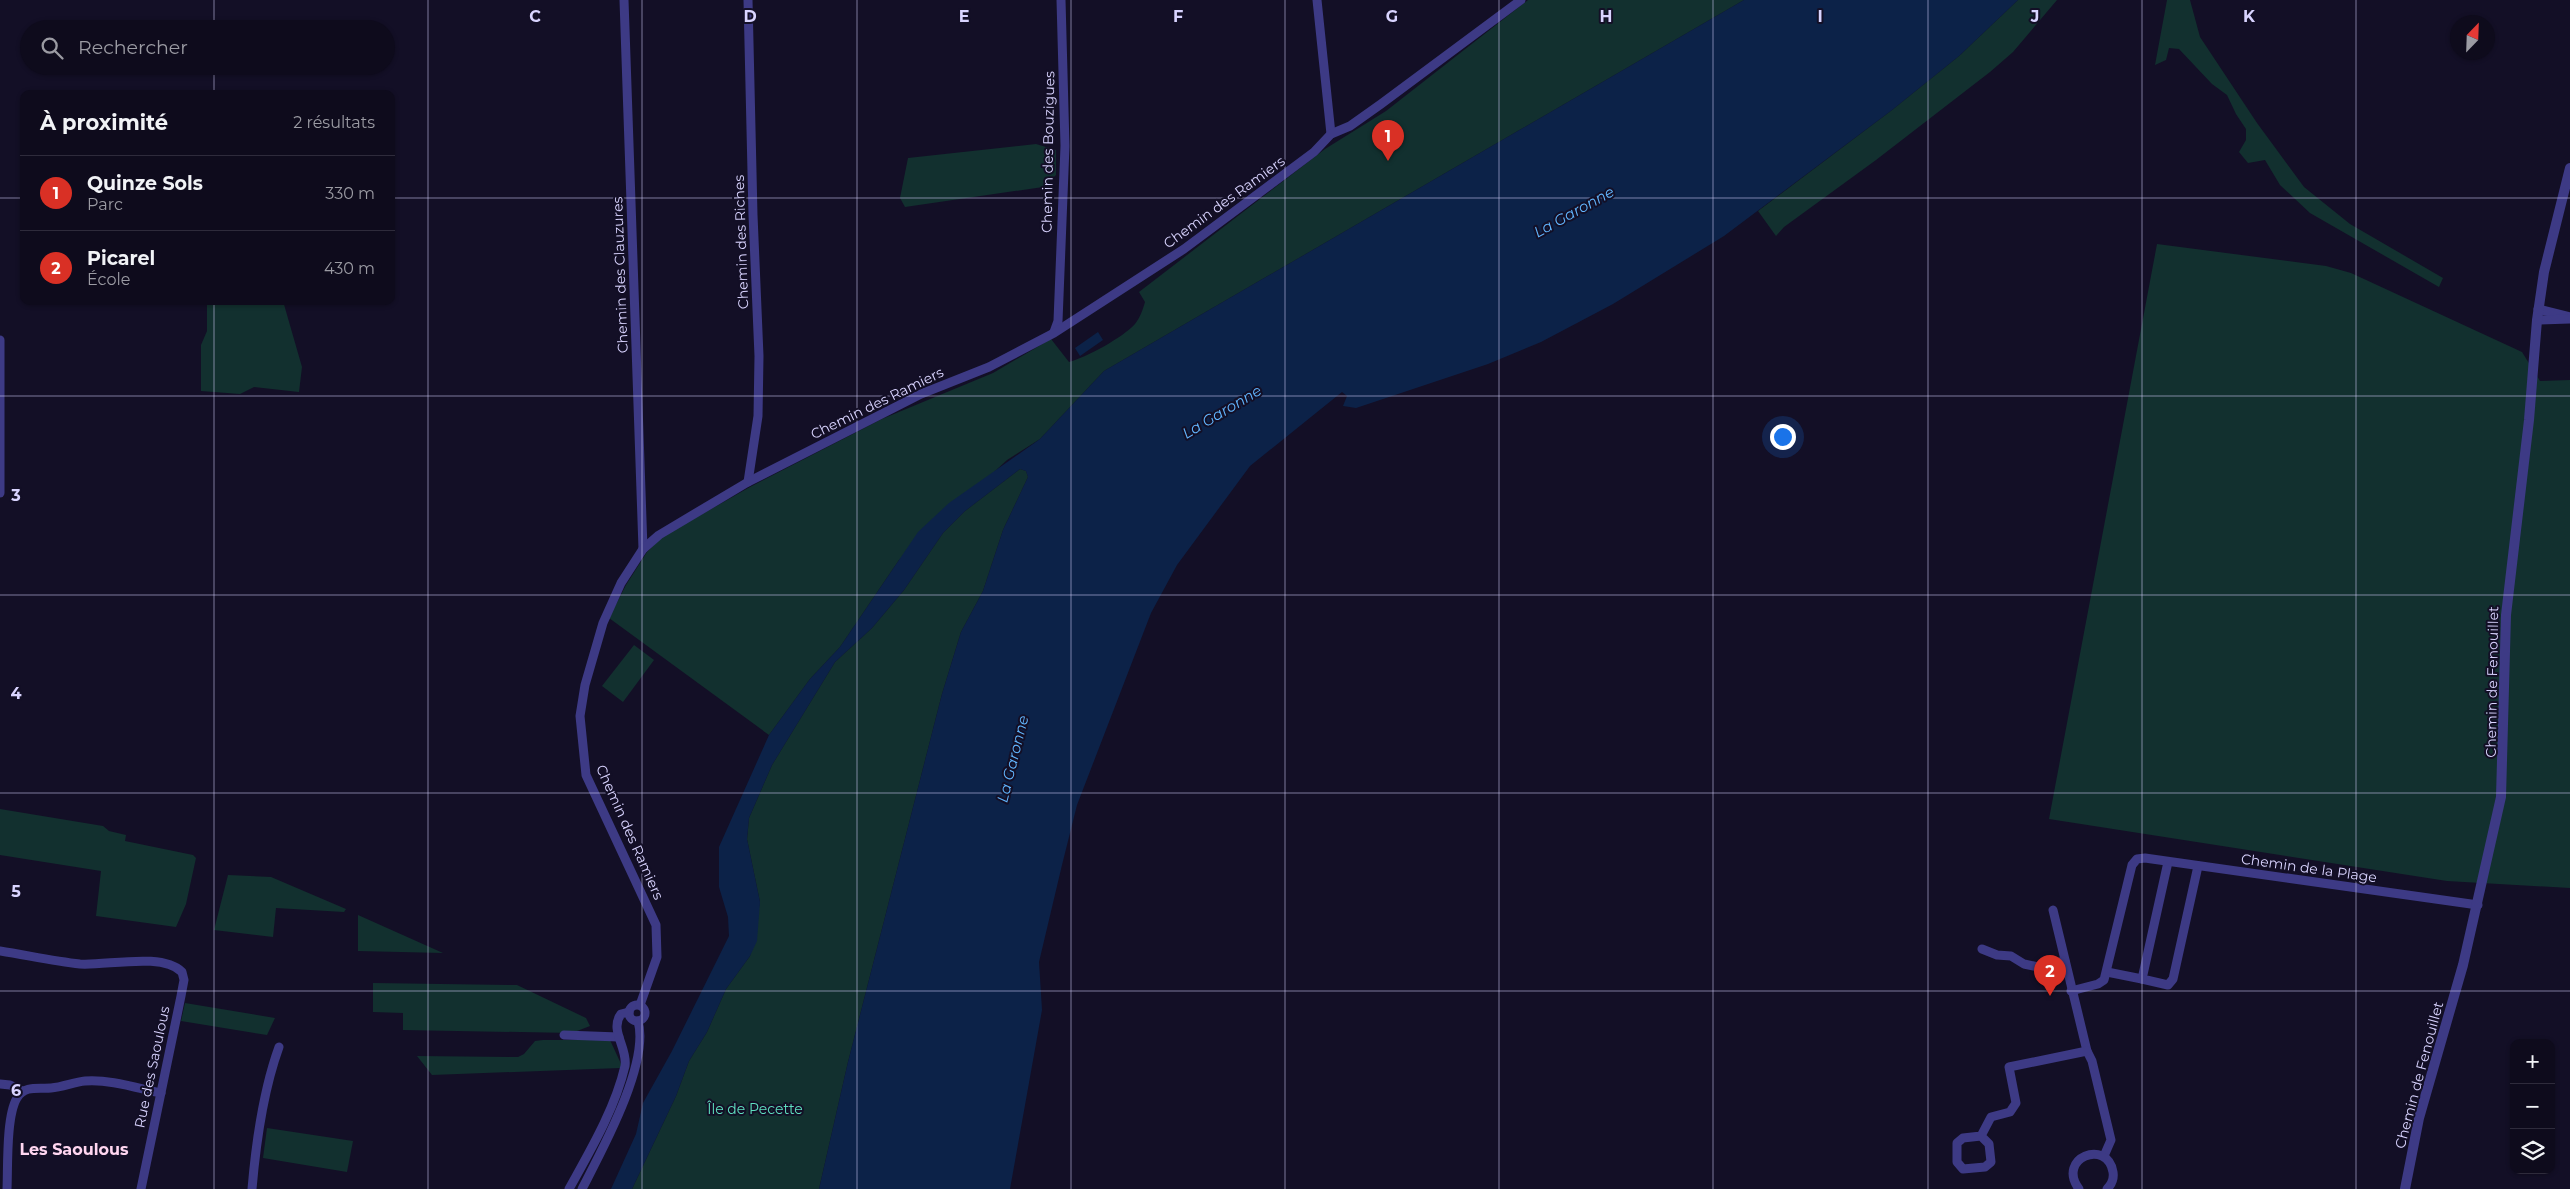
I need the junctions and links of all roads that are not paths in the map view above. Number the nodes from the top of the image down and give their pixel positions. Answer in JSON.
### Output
{"nodes":[{"id":1,"x":624,"y":0,"type":"edge"},
{"id":2,"x":748,"y":0,"type":"edge"},
{"id":3,"x":1061,"y":0,"type":"edge"},
{"id":4,"x":1317,"y":0,"type":"edge"},
{"id":5,"x":1521,"y":0,"type":"edge"},
{"id":6,"x":1331,"y":134,"type":"junction"},
{"id":7,"x":2570,"y":168,"type":"edge"},
{"id":8,"x":1058,"y":305,"type":"junction"},
{"id":9,"x":2538,"y":309,"type":"junction"},
{"id":10,"x":1077,"y":318,"type":"junction"},
{"id":11,"x":2570,"y":318,"type":"edge"},
{"id":12,"x":2537,"y":320,"type":"junction"},
{"id":13,"x":1054,"y":332,"type":"junction"},
{"id":14,"x":0,"y":340,"type":"edge"},
{"id":15,"x":748,"y":482,"type":"junction"},
{"id":16,"x":0,"y":493,"type":"edge"},
{"id":17,"x":643,"y":549,"type":"junction"},
{"id":18,"x":2168,"y":862,"type":"junction"},
{"id":19,"x":2198,"y":866,"type":"junction"},
{"id":20,"x":2478,"y":905,"type":"junction"},
{"id":21,"x":2053,"y":910,"type":"dead end"},
{"id":22,"x":1982,"y":949,"type":"dead end"},
{"id":23,"x":0,"y":951,"type":"edge"},
{"id":24,"x":2065,"y":961,"type":"junction"},
{"id":25,"x":2107,"y":972,"type":"junction"},
{"id":26,"x":2142,"y":979,"type":"junction"},
{"id":27,"x":2071,"y":991,"type":"junction"},
{"id":28,"x":640,"y":1005,"type":"junction"},
{"id":29,"x":629,"y":1012,"type":"junction"},
{"id":30,"x":638,"y":1021,"type":"junction"},
{"id":31,"x":564,"y":1035,"type":"dead end"},
{"id":32,"x":619,"y":1037,"type":"junction"},
{"id":33,"x":279,"y":1047,"type":"dead end"},
{"id":34,"x":2087,"y":1051,"type":"junction"},
{"id":35,"x":0,"y":1084,"type":"edge"},
{"id":36,"x":22,"y":1091,"type":"junction"},
{"id":37,"x":161,"y":1093,"type":"junction"},
{"id":38,"x":1981,"y":1136,"type":"junction"},
{"id":39,"x":2104,"y":1156,"type":"junction"},
{"id":40,"x":7,"y":1189,"type":"edge"},
{"id":41,"x":141,"y":1189,"type":"edge"},
{"id":42,"x":252,"y":1189,"type":"edge"},
{"id":43,"x":569,"y":1189,"type":"edge"},
{"id":44,"x":582,"y":1189,"type":"edge"},
{"id":45,"x":2079,"y":1189,"type":"edge"},
{"id":46,"x":2107,"y":1189,"type":"edge"},
{"id":47,"x":2405,"y":1189,"type":"edge"}],
"edges":[{"from":1,"to":17,"type":"street","name":"Chemin des Clauzures"},
{"from":2,"to":15,"type":"street","name":"Chemin des Riches"},
{"from":3,"to":8,"type":"street","name":"Chemin des Bouzigues"},
{"from":4,"to":6,"type":"street"},
{"from":5,"to":6,"type":"street","name":"Chemin des Ramiers"},
{"from":6,"to":10,"type":"street","name":"Chemin des Ramiers"},
{"from":7,"to":9,"type":"street","name":"Chemin de Fenouillet"},
{"from":8,"to":10,"type":"street"},
{"from":8,"to":13,"type":"street","name":"Chemin des Bouzigues"},
{"from":9,"to":11,"type":"street"},
{"from":9,"to":12,"type":"street","name":"Chemin de Fenouillet"},
{"from":10,"to":13,"type":"street","name":"Chemin des Ramiers"},
{"from":11,"to":12,"type":"street"},
{"from":12,"to":20,"type":"street","name":"Chemin de Fenouillet"},
{"from":13,"to":15,"type":"street","name":"Chemin des Ramiers"},
{"from":14,"to":16,"type":"street"},
{"from":15,"to":17,"type":"street","name":"Chemin des Ramiers"},
{"from":17,"to":28,"type":"street","name":"Chemin des Ramiers"},
{"from":18,"to":19,"type":"street","name":"Chemin de la Plage"},
{"from":18,"to":25,"type":"street","name":"Chemin de la Plage"},
{"from":18,"to":26,"type":"street"},
{"from":19,"to":20,"type":"street","name":"Chemin de la Plage"},
{"from":19,"to":26,"type":"street"},
{"from":20,"to":47,"type":"street","name":"Chemin de Fenouillet"},
{"from":21,"to":24,"type":"street"},
{"from":22,"to":24,"type":"street"},
{"from":23,"to":37,"type":"street","name":"Rue des Saoulous"},
{"from":24,"to":27,"type":"street"},
{"from":25,"to":26,"type":"street"},
{"from":25,"to":27,"type":"street"},
{"from":27,"to":34,"type":"street"},
{"from":28,"to":29,"type":"street"},
{"from":28,"to":30,"type":"street"},
{"from":29,"to":30,"type":"street"},
{"from":29,"to":32,"type":"street"},
{"from":30,"to":44,"type":"street"},
{"from":31,"to":32,"type":"street"},
{"from":32,"to":43,"type":"street"},
{"from":33,"to":42,"type":"street"},
{"from":34,"to":38,"type":"street"},
{"from":34,"to":39,"type":"street"},
{"from":35,"to":36,"type":"street"},
{"from":36,"to":37,"type":"street"},
{"from":36,"to":40,"type":"street"},
{"from":37,"to":41,"type":"street","name":"Rue des Saoulous"},
{"from":38,"to":38,"type":"street"},
{"from":39,"to":45,"type":"street"},
{"from":39,"to":46,"type":"street"}]}
